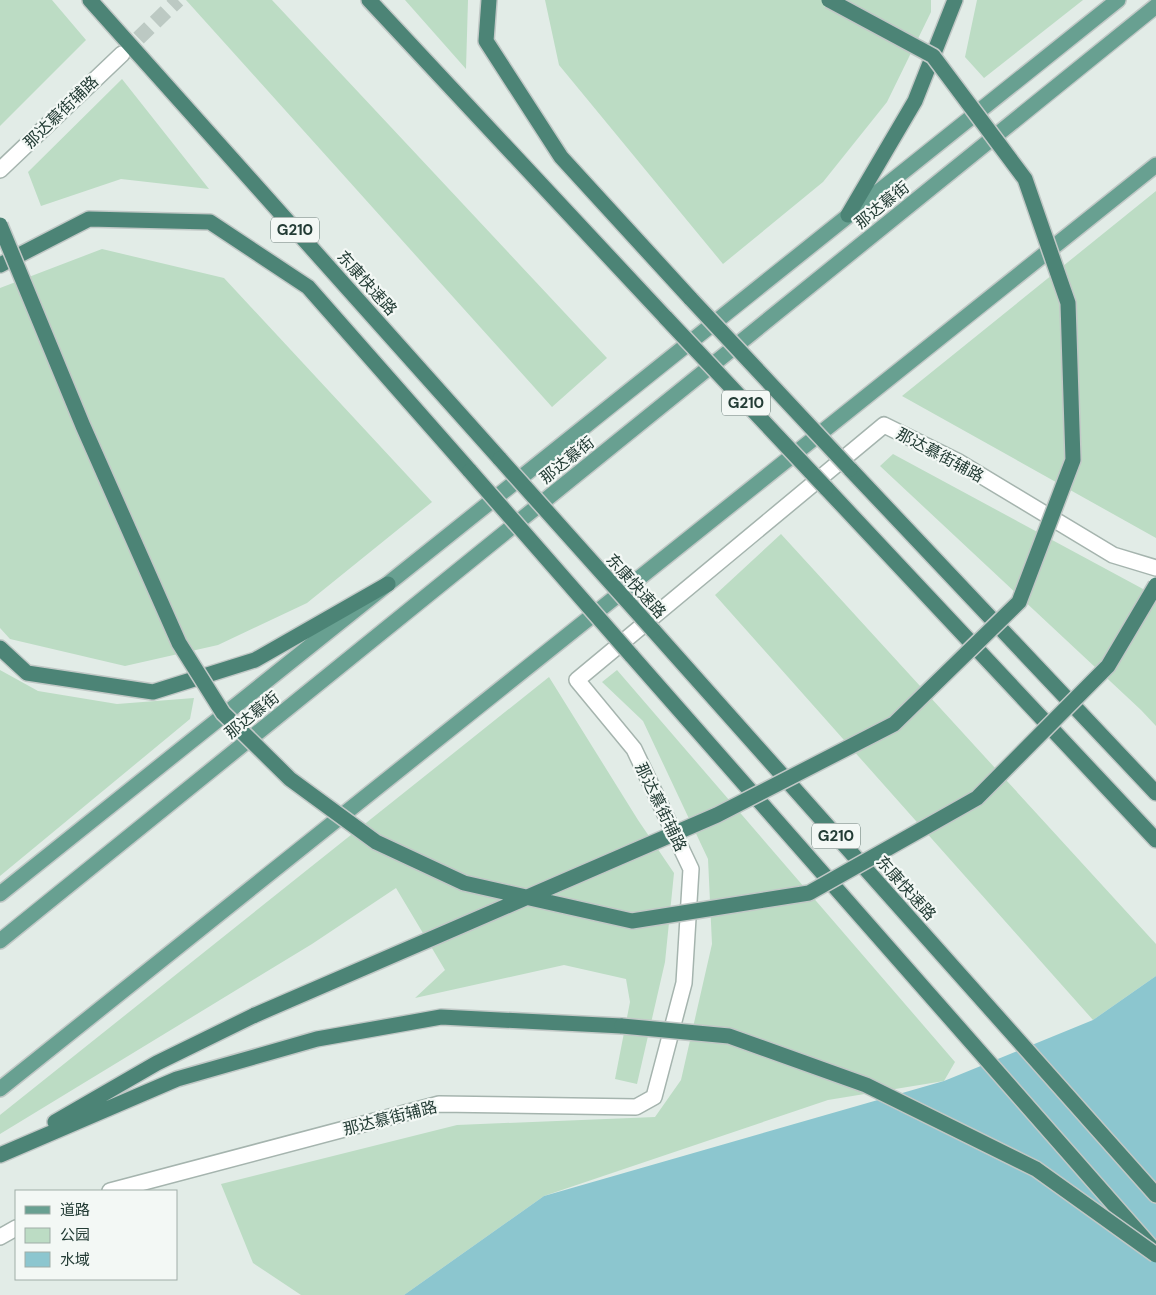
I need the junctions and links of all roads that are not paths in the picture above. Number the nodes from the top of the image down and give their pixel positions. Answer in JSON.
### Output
{"nodes":[{"id":1,"x":90,"y":0,"type":"edge"},
{"id":2,"x":368,"y":0,"type":"edge"},
{"id":3,"x":489,"y":0,"type":"edge"},
{"id":4,"x":829,"y":0,"type":"edge"},
{"id":5,"x":955,"y":0,"type":"edge"},
{"id":6,"x":1118,"y":0,"type":"edge"},
{"id":7,"x":1156,"y":6,"type":"edge"},
{"id":8,"x":122,"y":54,"type":"tunnel mouth"},
{"id":9,"x":1156,"y":165,"type":"edge"},
{"id":10,"x":0,"y":170,"type":"edge"},
{"id":11,"x":848,"y":216,"type":"junction"},
{"id":12,"x":0,"y":225,"type":"edge"},
{"id":13,"x":0,"y":264,"type":"edge"},
{"id":14,"x":1156,"y":568,"type":"edge"},
{"id":15,"x":388,"y":584,"type":"junction"},
{"id":16,"x":1156,"y":585,"type":"edge"},
{"id":17,"x":0,"y":648,"type":"edge"},
{"id":18,"x":1156,"y":792,"type":"edge"},
{"id":19,"x":1156,"y":840,"type":"edge"},
{"id":20,"x":0,"y":894,"type":"edge"},
{"id":21,"x":0,"y":941,"type":"edge"},
{"id":22,"x":0,"y":1089,"type":"edge"},
{"id":23,"x":0,"y":1155,"type":"edge"},
{"id":24,"x":114,"y":1190,"type":"edge"},
{"id":25,"x":1156,"y":1195,"type":"edge"},
{"id":26,"x":15,"y":1228,"type":"edge"},
{"id":27,"x":0,"y":1236,"type":"edge"},
{"id":28,"x":1156,"y":1254,"type":"edge"}],
"edges":[{"from":1,"to":25,"type":"highway","name":"东康快速路","number":"G210","bridge":true},
{"from":2,"to":19,"type":"highway","number":"G210","bridge":true},
{"from":3,"to":18,"type":"highway","bridge":true},
{"from":4,"to":23,"type":"highway","bridge":true},
{"from":5,"to":11,"type":"highway"},
{"from":6,"to":11,"type":"main road"},
{"from":7,"to":21,"type":"main road","name":"那达慕街"},
{"from":8,"to":10,"type":"street","name":"那达慕街辅路"},
{"from":9,"to":22,"type":"main road"},
{"from":11,"to":15,"type":"main road"},
{"from":12,"to":16,"type":"highway","bridge":true},
{"from":13,"to":28,"type":"highway","bridge":true},
{"from":14,"to":24,"type":"street","name":"那达慕街辅路"},
{"from":15,"to":17,"type":"highway"},
{"from":15,"to":20,"type":"main road"},
{"from":23,"to":28,"type":"highway","bridge":true},
{"from":26,"to":27,"type":"street"}]}
